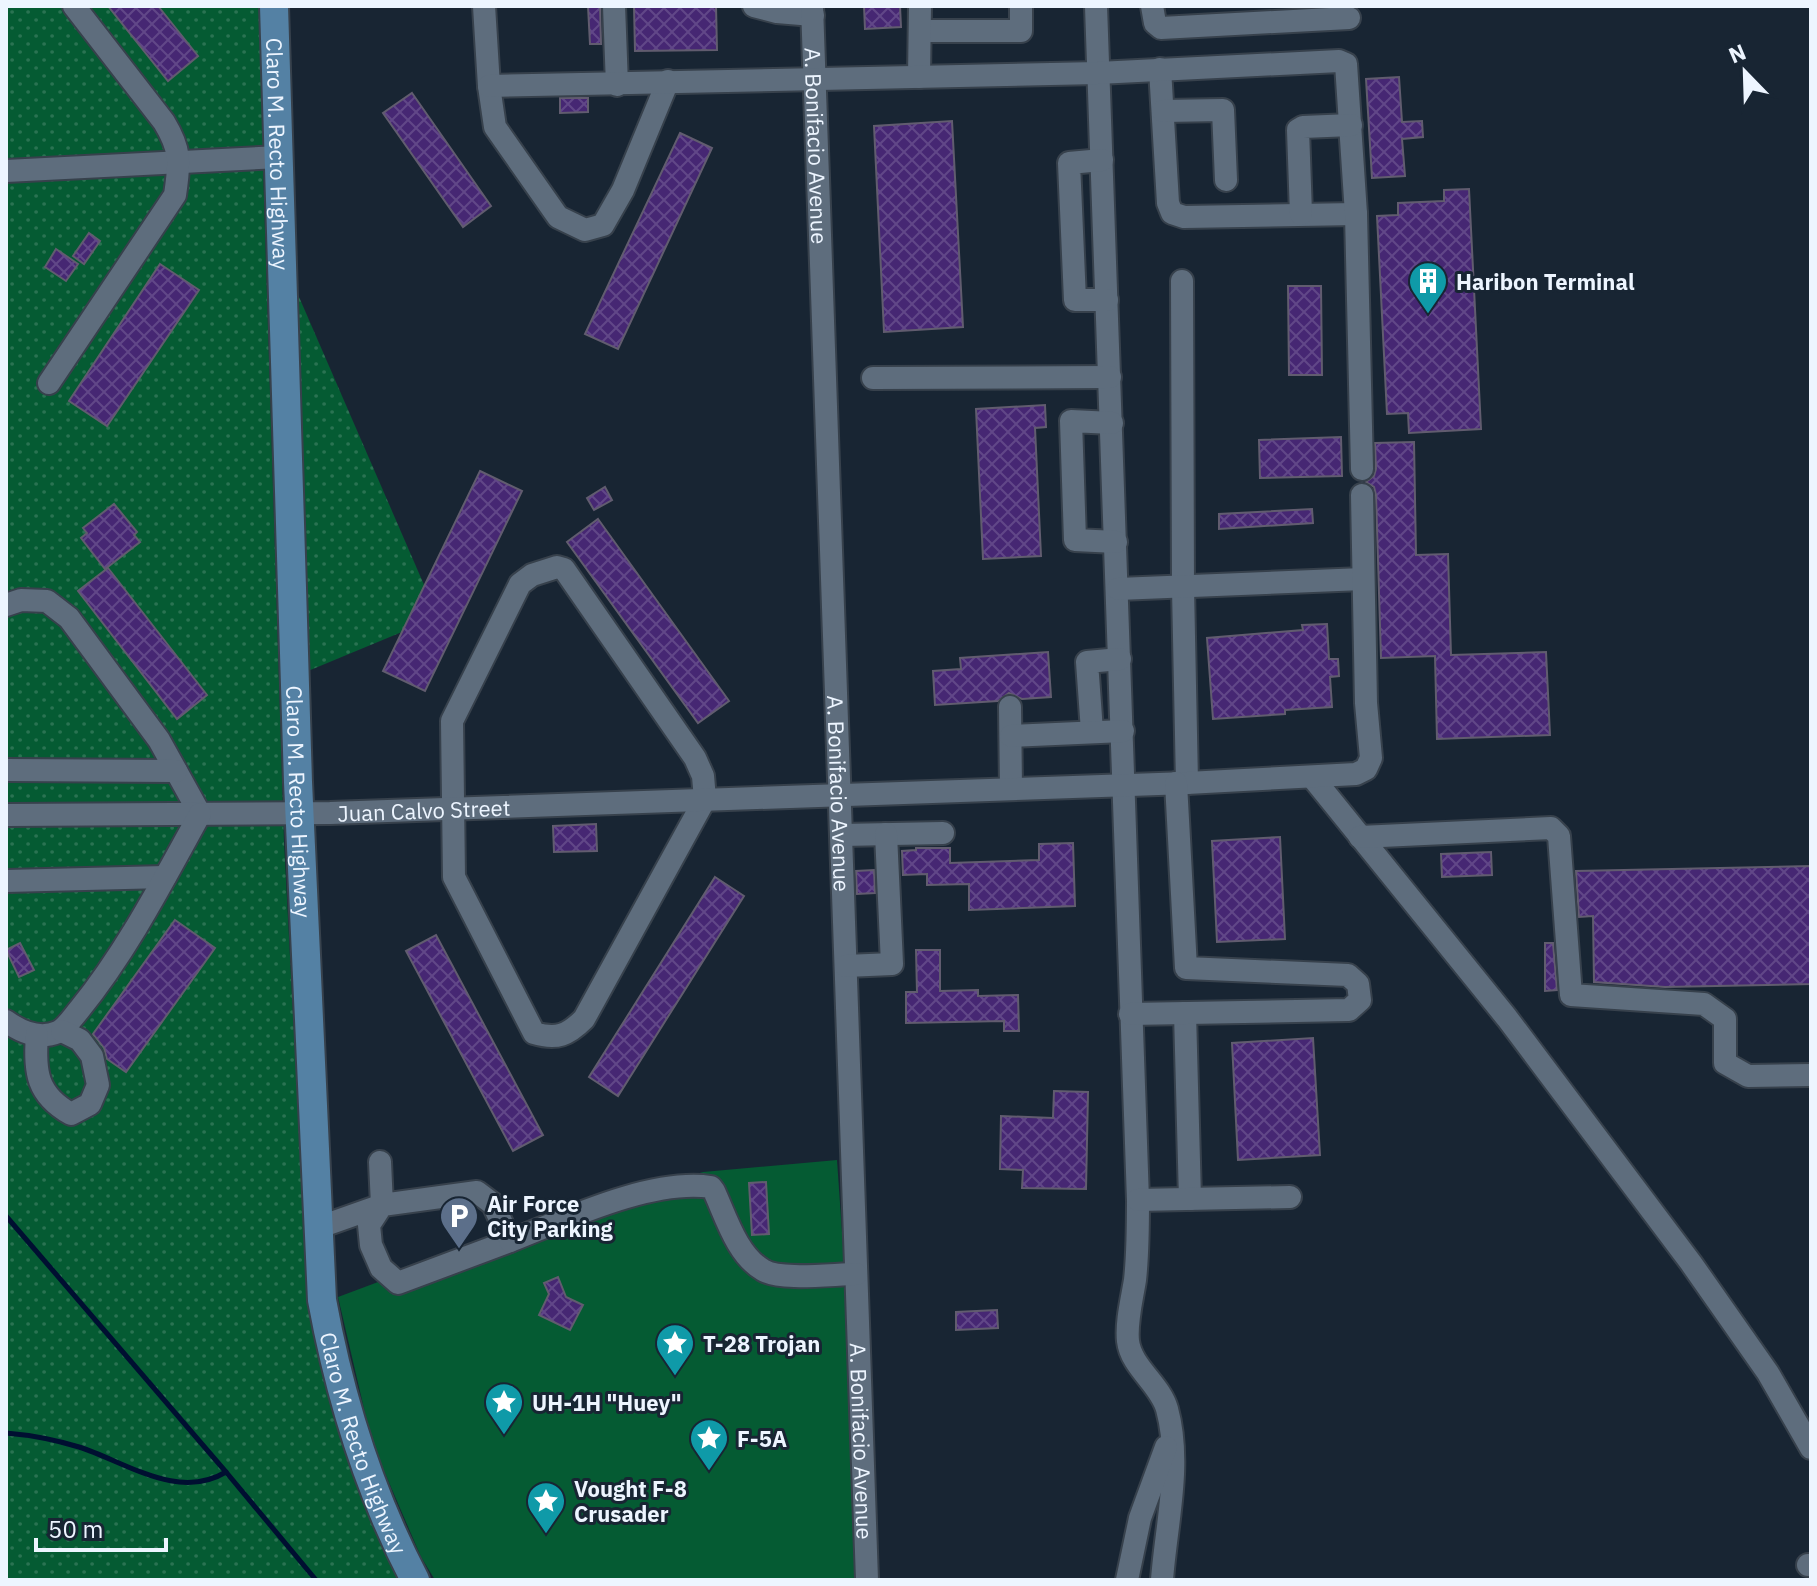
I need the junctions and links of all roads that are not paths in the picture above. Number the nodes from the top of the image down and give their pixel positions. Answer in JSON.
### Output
{"nodes":[{"id":1,"x":74,"y":6,"type":"edge"},
{"id":2,"x":274,"y":6,"type":"edge"},
{"id":3,"x":484,"y":6,"type":"edge"},
{"id":4,"x":614,"y":6,"type":"edge"},
{"id":5,"x":754,"y":6,"type":"edge"},
{"id":6,"x":920,"y":6,"type":"edge"},
{"id":7,"x":1021,"y":6,"type":"edge"},
{"id":8,"x":1096,"y":6,"type":"edge"},
{"id":9,"x":1152,"y":6,"type":"edge"},
{"id":10,"x":813,"y":10,"type":"edge"},
{"id":11,"x":1349,"y":18,"type":"dead end"},
{"id":12,"x":920,"y":31,"type":"junction"},
{"id":13,"x":1160,"y":69,"type":"junction"},
{"id":14,"x":1098,"y":73,"type":"junction"},
{"id":15,"x":919,"y":77,"type":"junction"},
{"id":16,"x":814,"y":79,"type":"junction"},
{"id":17,"x":668,"y":81,"type":"junction"},
{"id":18,"x":617,"y":85,"type":"junction"},
{"id":19,"x":489,"y":86,"type":"junction"},
{"id":20,"x":1163,"y":111,"type":"junction"},
{"id":21,"x":1351,"y":125,"type":"junction"},
{"id":22,"x":279,"y":157,"type":"junction"},
{"id":23,"x":1102,"y":160,"type":"junction"},
{"id":24,"x":180,"y":163,"type":"junction"},
{"id":25,"x":6,"y":171,"type":"edge"},
{"id":26,"x":1226,"y":180,"type":"dead end"},
{"id":27,"x":1301,"y":214,"type":"junction"},
{"id":28,"x":1356,"y":214,"type":"junction"},
{"id":29,"x":1182,"y":281,"type":"dead end"},
{"id":30,"x":1107,"y":300,"type":"junction"},
{"id":31,"x":1110,"y":377,"type":"junction"},
{"id":32,"x":873,"y":378,"type":"dead end"},
{"id":33,"x":49,"y":383,"type":"dead end"},
{"id":34,"x":1112,"y":423,"type":"junction"},
{"id":35,"x":1362,"y":469,"type":"dead end"},
{"id":36,"x":1362,"y":495,"type":"dead end"},
{"id":37,"x":1116,"y":542,"type":"junction"},
{"id":38,"x":1363,"y":579,"type":"junction"},
{"id":39,"x":1183,"y":588,"type":"junction"},
{"id":40,"x":1118,"y":589,"type":"junction"},
{"id":41,"x":6,"y":605,"type":"edge"},
{"id":42,"x":1120,"y":659,"type":"junction"},
{"id":43,"x":1010,"y":707,"type":"dead end"},
{"id":44,"x":1092,"y":731,"type":"junction"},
{"id":45,"x":1123,"y":731,"type":"junction"},
{"id":46,"x":1011,"y":736,"type":"junction"},
{"id":47,"x":6,"y":770,"type":"edge"},
{"id":48,"x":176,"y":771,"type":"junction"},
{"id":49,"x":1313,"y":778,"type":"junction"},
{"id":50,"x":1181,"y":783,"type":"junction"},
{"id":51,"x":1125,"y":784,"type":"junction"},
{"id":52,"x":1011,"y":788,"type":"junction"},
{"id":53,"x":840,"y":793,"type":"junction"},
{"id":54,"x":705,"y":799,"type":"junction"},
{"id":55,"x":453,"y":809,"type":"junction"},
{"id":56,"x":300,"y":813,"type":"junction"},
{"id":57,"x":200,"y":814,"type":"junction"},
{"id":58,"x":6,"y":815,"type":"edge"},
{"id":59,"x":943,"y":833,"type":"dead end"},
{"id":60,"x":886,"y":834,"type":"junction"},
{"id":61,"x":842,"y":835,"type":"junction"},
{"id":62,"x":1360,"y":837,"type":"junction"},
{"id":63,"x":165,"y":877,"type":"junction"},
{"id":64,"x":6,"y":881,"type":"edge"},
{"id":65,"x":846,"y":966,"type":"junction"},
{"id":66,"x":1185,"y":1013,"type":"junction"},
{"id":67,"x":1130,"y":1014,"type":"junction"},
{"id":68,"x":6,"y":1021,"type":"edge"},
{"id":69,"x":62,"y":1031,"type":"junction"},
{"id":70,"x":37,"y":1035,"type":"junction"},
{"id":71,"x":1811,"y":1075,"type":"edge"},
{"id":72,"x":380,"y":1162,"type":"dead end"},
{"id":73,"x":1290,"y":1197,"type":"dead end"},
{"id":74,"x":1190,"y":1199,"type":"junction"},
{"id":75,"x":1138,"y":1200,"type":"junction"},
{"id":76,"x":382,"y":1205,"type":"junction"},
{"id":77,"x":317,"y":1228,"type":"junction"},
{"id":78,"x":510,"y":1241,"type":"junction"},
{"id":79,"x":856,"y":1274,"type":"junction"},
{"id":80,"x":1172,"y":1436,"type":"junction"},
{"id":81,"x":1811,"y":1448,"type":"edge"},
{"id":82,"x":415,"y":1580,"type":"edge"},
{"id":83,"x":867,"y":1580,"type":"edge"},
{"id":84,"x":1127,"y":1580,"type":"edge"},
{"id":85,"x":1162,"y":1580,"type":"edge"}],
"edges":[{"from":1,"to":24,"type":"street"},
{"from":2,"to":22,"type":"main road","name":"Claro M. Recto Highway"},
{"from":3,"to":19,"type":"street"},
{"from":4,"to":18,"type":"street"},
{"from":5,"to":10,"type":"street"},
{"from":6,"to":12,"type":"street"},
{"from":7,"to":12,"type":"street"},
{"from":8,"to":14,"type":"street"},
{"from":9,"to":11,"type":"street"},
{"from":10,"to":16,"type":"street","name":"A. Bonifacio Avenue"},
{"from":12,"to":15,"type":"street"},
{"from":13,"to":14,"type":"street"},
{"from":13,"to":20,"type":"street"},
{"from":13,"to":21,"type":"street"},
{"from":14,"to":15,"type":"street"},
{"from":14,"to":23,"type":"street"},
{"from":15,"to":16,"type":"street"},
{"from":16,"to":17,"type":"street"},
{"from":16,"to":53,"type":"street","name":"A. Bonifacio Avenue"},
{"from":17,"to":18,"type":"street"},
{"from":17,"to":19,"type":"street"},
{"from":18,"to":19,"type":"street"},
{"from":20,"to":26,"type":"street"},
{"from":20,"to":27,"type":"street"},
{"from":21,"to":27,"type":"street"},
{"from":21,"to":28,"type":"street"},
{"from":22,"to":24,"type":"street"},
{"from":22,"to":56,"type":"main road","name":"Claro M. Recto Highway"},
{"from":23,"to":30,"type":"street"},
{"from":23,"to":30,"type":"street"},
{"from":24,"to":25,"type":"street"},
{"from":24,"to":33,"type":"street"},
{"from":27,"to":28,"type":"street"},
{"from":28,"to":35,"type":"street"},
{"from":29,"to":39,"type":"street"},
{"from":30,"to":31,"type":"street"},
{"from":31,"to":32,"type":"street"},
{"from":31,"to":34,"type":"street"},
{"from":34,"to":37,"type":"street"},
{"from":34,"to":37,"type":"street"},
{"from":36,"to":38,"type":"street","name":"Juan Calvo Street"},
{"from":37,"to":40,"type":"street"},
{"from":38,"to":39,"type":"street"},
{"from":38,"to":49,"type":"street","name":"Juan Calvo Street"},
{"from":39,"to":40,"type":"street"},
{"from":39,"to":50,"type":"street"},
{"from":40,"to":42,"type":"street"},
{"from":41,"to":48,"type":"street"},
{"from":42,"to":44,"type":"street"},
{"from":42,"to":45,"type":"street"},
{"from":43,"to":46,"type":"street"},
{"from":44,"to":45,"type":"street"},
{"from":44,"to":46,"type":"street"},
{"from":45,"to":51,"type":"street"},
{"from":46,"to":52,"type":"street"},
{"from":47,"to":48,"type":"street"},
{"from":48,"to":57,"type":"street"},
{"from":49,"to":50,"type":"street","name":"Juan Calvo Street"},
{"from":49,"to":62,"type":"street"},
{"from":50,"to":51,"type":"street","name":"Juan Calvo Street"},
{"from":50,"to":66,"type":"street"},
{"from":51,"to":52,"type":"street","name":"Juan Calvo Street"},
{"from":51,"to":67,"type":"street"},
{"from":52,"to":53,"type":"street","name":"Juan Calvo Street"},
{"from":53,"to":54,"type":"street","name":"Juan Calvo Street"},
{"from":53,"to":61,"type":"street","name":"A. Bonifacio Avenue"},
{"from":54,"to":55,"type":"street","name":"Juan Calvo Street"},
{"from":54,"to":55,"type":"street"},
{"from":54,"to":55,"type":"street"},
{"from":55,"to":56,"type":"street","name":"Juan Calvo Street"},
{"from":56,"to":57,"type":"street","name":"Juan Calvo Street"},
{"from":56,"to":77,"type":"main road","name":"Claro M. Recto Highway"},
{"from":57,"to":58,"type":"street","name":"Juan Calvo Street"},
{"from":57,"to":63,"type":"street"},
{"from":59,"to":60,"type":"street"},
{"from":60,"to":61,"type":"street"},
{"from":60,"to":65,"type":"street"},
{"from":61,"to":65,"type":"street","name":"A. Bonifacio Avenue"},
{"from":62,"to":71,"type":"street"},
{"from":62,"to":81,"type":"street"},
{"from":63,"to":64,"type":"street"},
{"from":63,"to":69,"type":"street"},
{"from":65,"to":79,"type":"street","name":"A. Bonifacio Avenue"},
{"from":66,"to":67,"type":"street"},
{"from":66,"to":74,"type":"street"},
{"from":67,"to":75,"type":"street"},
{"from":68,"to":70,"type":"street"},
{"from":69,"to":70,"type":"street"},
{"from":69,"to":70,"type":"street"},
{"from":72,"to":76,"type":"street"},
{"from":73,"to":74,"type":"street"},
{"from":74,"to":75,"type":"street"},
{"from":75,"to":80,"type":"street"},
{"from":76,"to":77,"type":"street"},
{"from":76,"to":78,"type":"street"},
{"from":76,"to":78,"type":"street"},
{"from":77,"to":82,"type":"main road","name":"Claro M. Recto Highway"},
{"from":78,"to":79,"type":"street"},
{"from":79,"to":83,"type":"street","name":"A. Bonifacio Avenue"},
{"from":80,"to":84,"type":"street"},
{"from":80,"to":85,"type":"street"}]}
